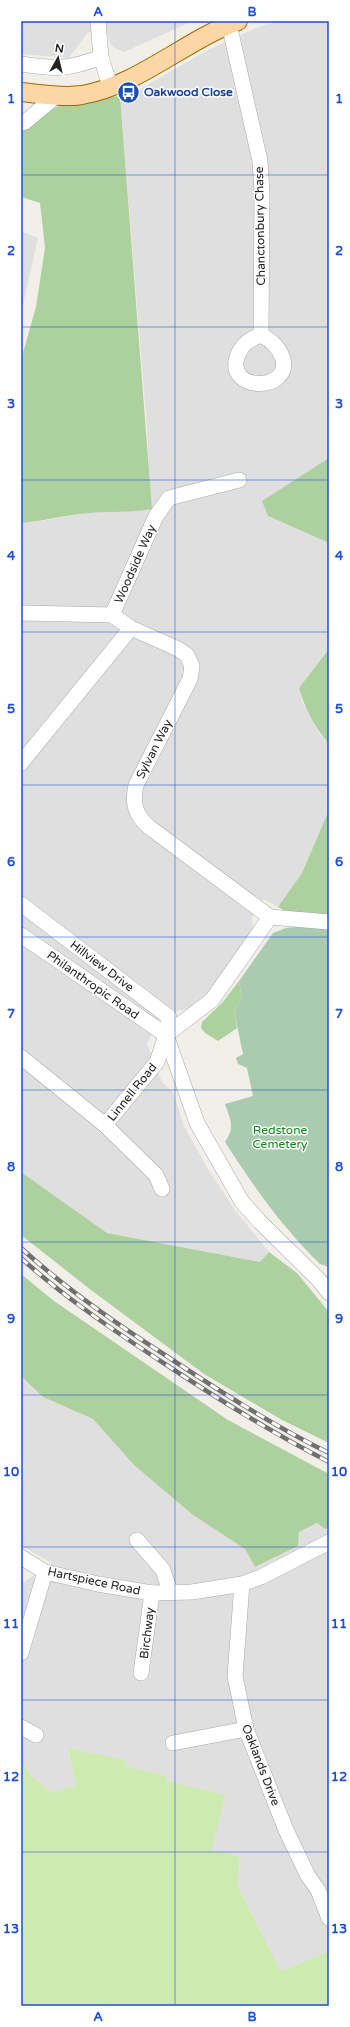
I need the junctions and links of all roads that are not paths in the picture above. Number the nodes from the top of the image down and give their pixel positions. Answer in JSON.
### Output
{"nodes":[{"id":1,"x":98,"y":21,"type":"edge"},
{"id":2,"x":233,"y":23,"type":"edge"},
{"id":3,"x":101,"y":57,"type":"junction"},
{"id":4,"x":21,"y":64,"type":"edge"},
{"id":5,"x":110,"y":86,"type":"junction"},
{"id":6,"x":21,"y":92,"type":"edge"},
{"id":7,"x":56,"y":96,"type":"junction"},
{"id":8,"x":21,"y":123,"type":"edge"},
{"id":9,"x":260,"y":335,"type":"dead end"},
{"id":10,"x":239,"y":480,"type":"dead end"},
{"id":11,"x":21,"y":613,"type":"edge"},
{"id":12,"x":112,"y":615,"type":"junction"},
{"id":13,"x":131,"y":628,"type":"junction"},
{"id":14,"x":21,"y":763,"type":"edge"},
{"id":15,"x":21,"y":904,"type":"edge"},
{"id":16,"x":270,"y":917,"type":"junction"},
{"id":17,"x":329,"y":922,"type":"edge"},
{"id":18,"x":21,"y":935,"type":"edge"},
{"id":19,"x":166,"y":1035,"type":"junction"},
{"id":20,"x":21,"y":1057,"type":"edge"},
{"id":21,"x":105,"y":1125,"type":"junction"},
{"id":22,"x":162,"y":1189,"type":"dead end"},
{"id":23,"x":329,"y":1293,"type":"edge"},
{"id":24,"x":137,"y":1540,"type":"dead end"},
{"id":25,"x":329,"y":1542,"type":"edge"},
{"id":26,"x":21,"y":1557,"type":"edge"},
{"id":27,"x":45,"y":1572,"type":"junction"},
{"id":28,"x":242,"y":1584,"type":"junction"},
{"id":29,"x":170,"y":1592,"type":"junction"},
{"id":30,"x":152,"y":1593,"type":"junction"},
{"id":31,"x":21,"y":1653,"type":"edge"},
{"id":32,"x":141,"y":1673,"type":"dead end"},
{"id":33,"x":21,"y":1727,"type":"edge"},
{"id":34,"x":246,"y":1729,"type":"junction"},
{"id":35,"x":36,"y":1735,"type":"dead end"},
{"id":36,"x":173,"y":1742,"type":"dead end"},
{"id":37,"x":323,"y":1891,"type":"edge"},
{"id":38,"x":329,"y":1918,"type":"edge"}],
"edges":[{"from":1,"to":3,"type":"street"},
{"from":2,"to":5,"type":"main road"},
{"from":2,"to":9,"type":"street","name":"Chanctonbury Chase"},
{"from":3,"to":4,"type":"street"},
{"from":3,"to":5,"type":"street"},
{"from":5,"to":7,"type":"main road"},
{"from":6,"to":7,"type":"main road"},
{"from":7,"to":8,"type":"street"},
{"from":10,"to":12,"type":"street","name":"Woodside Way"},
{"from":11,"to":12,"type":"street","name":"Woodside Way"},
{"from":12,"to":13,"type":"street","name":"Sylvan Way"},
{"from":13,"to":14,"type":"street"},
{"from":13,"to":16,"type":"street","name":"Sylvan Way"},
{"from":15,"to":19,"type":"street","name":"Hillview Drive"},
{"from":16,"to":17,"type":"street"},
{"from":16,"to":19,"type":"street"},
{"from":18,"to":19,"type":"street","name":"Philanthropic Road"},
{"from":19,"to":21,"type":"street","name":"Linnell Road"},
{"from":19,"to":23,"type":"street"},
{"from":20,"to":21,"type":"street","name":"Linnell Road"},
{"from":21,"to":22,"type":"street","name":"Linnell Road"},
{"from":24,"to":29,"type":"street"},
{"from":25,"to":28,"type":"street","name":"Hartspiece Road"},
{"from":26,"to":27,"type":"street","name":"Hartspiece Road"},
{"from":27,"to":30,"type":"street","name":"Hartspiece Road"},
{"from":27,"to":31,"type":"street"},
{"from":28,"to":29,"type":"street","name":"Hartspiece Road"},
{"from":28,"to":34,"type":"street","name":"Oaklands Drive"},
{"from":29,"to":30,"type":"street","name":"Hartspiece Road"},
{"from":30,"to":32,"type":"street","name":"Birchway"},
{"from":33,"to":35,"type":"street"},
{"from":34,"to":36,"type":"street"},
{"from":34,"to":37,"type":"street","name":"Oaklands Drive"},
{"from":37,"to":38,"type":"street","name":"Oaklands Drive"}]}
